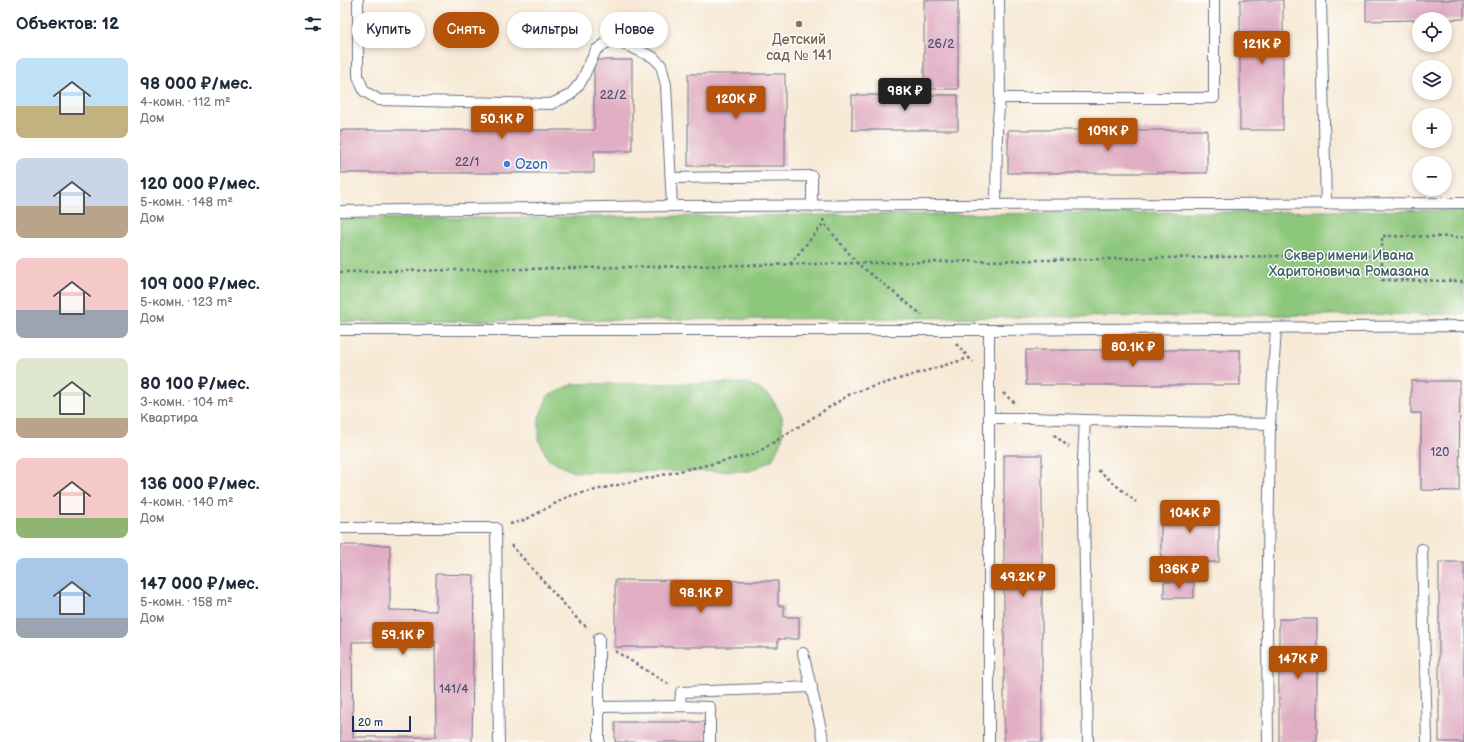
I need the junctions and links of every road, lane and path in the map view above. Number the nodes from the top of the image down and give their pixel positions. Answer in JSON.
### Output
{"nodes":[{"id":1,"x":358,"y":0,"type":"edge"},
{"id":2,"x":999,"y":0,"type":"edge"},
{"id":3,"x":1214,"y":0,"type":"edge"},
{"id":4,"x":1321,"y":0,"type":"edge"},
{"id":5,"x":1000,"y":98,"type":"junction"},
{"id":6,"x":671,"y":178,"type":"junction"},
{"id":7,"x":1464,"y":203,"type":"edge"},
{"id":8,"x":1326,"y":204,"type":"junction"},
{"id":9,"x":996,"y":205,"type":"junction"},
{"id":10,"x":672,"y":206,"type":"junction"},
{"id":11,"x":817,"y":206,"type":"junction"},
{"id":12,"x":340,"y":211,"type":"edge"},
{"id":13,"x":824,"y":223,"type":"junction"},
{"id":14,"x":1464,"y":237,"type":"edge"},
{"id":15,"x":1382,"y":256,"type":"junction"},
{"id":16,"x":857,"y":263,"type":"junction"},
{"id":17,"x":790,"y":264,"type":"junction"},
{"id":18,"x":340,"y":272,"type":"edge"},
{"id":19,"x":1464,"y":281,"type":"edge"},
{"id":20,"x":1464,"y":326,"type":"edge"},
{"id":21,"x":1276,"y":328,"type":"junction"},
{"id":22,"x":340,"y":330,"type":"edge"},
{"id":23,"x":942,"y":330,"type":"junction"},
{"id":24,"x":989,"y":330,"type":"junction"},
{"id":25,"x":970,"y":358,"type":"junction"},
{"id":26,"x":990,"y":382,"type":"junction"},
{"id":27,"x":990,"y":418,"type":"junction"},
{"id":28,"x":1033,"y":418,"type":"junction"},
{"id":29,"x":1085,"y":420,"type":"junction"},
{"id":30,"x":1270,"y":424,"type":"junction"},
{"id":31,"x":1083,"y":458,"type":"junction"},
{"id":32,"x":1136,"y":502,"type":"dead end"},
{"id":33,"x":340,"y":528,"type":"edge"},
{"id":34,"x":496,"y":528,"type":"junction"},
{"id":35,"x":1422,"y":549,"type":"dead end"},
{"id":36,"x":599,"y":638,"type":"junction"},
{"id":37,"x":803,"y":653,"type":"dead end"},
{"id":38,"x":812,"y":687,"type":"junction"},
{"id":39,"x":681,"y":692,"type":"junction"},
{"id":40,"x":600,"y":706,"type":"junction"},
{"id":41,"x":680,"y":706,"type":"junction"},
{"id":42,"x":498,"y":742,"type":"edge"},
{"id":43,"x":599,"y":742,"type":"edge"},
{"id":44,"x":710,"y":742,"type":"edge"},
{"id":45,"x":824,"y":742,"type":"edge"},
{"id":46,"x":989,"y":742,"type":"edge"},
{"id":47,"x":1088,"y":742,"type":"edge"},
{"id":48,"x":1268,"y":742,"type":"edge"},
{"id":49,"x":1427,"y":742,"type":"edge"}],
"edges":[{"from":1,"to":6,"type":"lane"},
{"from":2,"to":5,"type":"lane"},
{"from":3,"to":5,"type":"lane"},
{"from":4,"to":8,"type":"lane"},
{"from":5,"to":9,"type":"lane"},
{"from":6,"to":10,"type":"lane"},
{"from":6,"to":11,"type":"lane"},
{"from":7,"to":8,"type":"lane"},
{"from":8,"to":9,"type":"lane"},
{"from":9,"to":11,"type":"lane"},
{"from":10,"to":11,"type":"lane"},
{"from":10,"to":12,"type":"lane"},
{"from":11,"to":13,"type":"path"},
{"from":13,"to":16,"type":"path"},
{"from":13,"to":17,"type":"path"},
{"from":14,"to":15,"type":"path"},
{"from":15,"to":16,"type":"path"},
{"from":15,"to":19,"type":"path"},
{"from":16,"to":17,"type":"path"},
{"from":16,"to":23,"type":"path"},
{"from":17,"to":18,"type":"path"},
{"from":20,"to":21,"type":"lane"},
{"from":21,"to":24,"type":"lane"},
{"from":21,"to":30,"type":"lane"},
{"from":22,"to":23,"type":"lane"},
{"from":23,"to":24,"type":"lane"},
{"from":23,"to":25,"type":"path"},
{"from":24,"to":26,"type":"lane"},
{"from":25,"to":26,"type":"path"},
{"from":25,"to":34,"type":"path"},
{"from":26,"to":27,"type":"lane"},
{"from":26,"to":28,"type":"path"},
{"from":27,"to":28,"type":"lane"},
{"from":27,"to":46,"type":"lane"},
{"from":28,"to":29,"type":"lane"},
{"from":28,"to":31,"type":"path"},
{"from":29,"to":30,"type":"lane"},
{"from":29,"to":31,"type":"lane"},
{"from":30,"to":48,"type":"lane"},
{"from":31,"to":32,"type":"path"},
{"from":31,"to":47,"type":"lane"},
{"from":33,"to":34,"type":"lane"},
{"from":34,"to":36,"type":"path"},
{"from":34,"to":42,"type":"lane"},
{"from":35,"to":49,"type":"lane"},
{"from":36,"to":39,"type":"path"},
{"from":36,"to":40,"type":"lane"},
{"from":37,"to":38,"type":"lane"},
{"from":38,"to":39,"type":"lane"},
{"from":38,"to":45,"type":"lane"},
{"from":39,"to":41,"type":"lane"},
{"from":40,"to":41,"type":"lane"},
{"from":40,"to":43,"type":"lane"},
{"from":41,"to":44,"type":"lane"}]}
